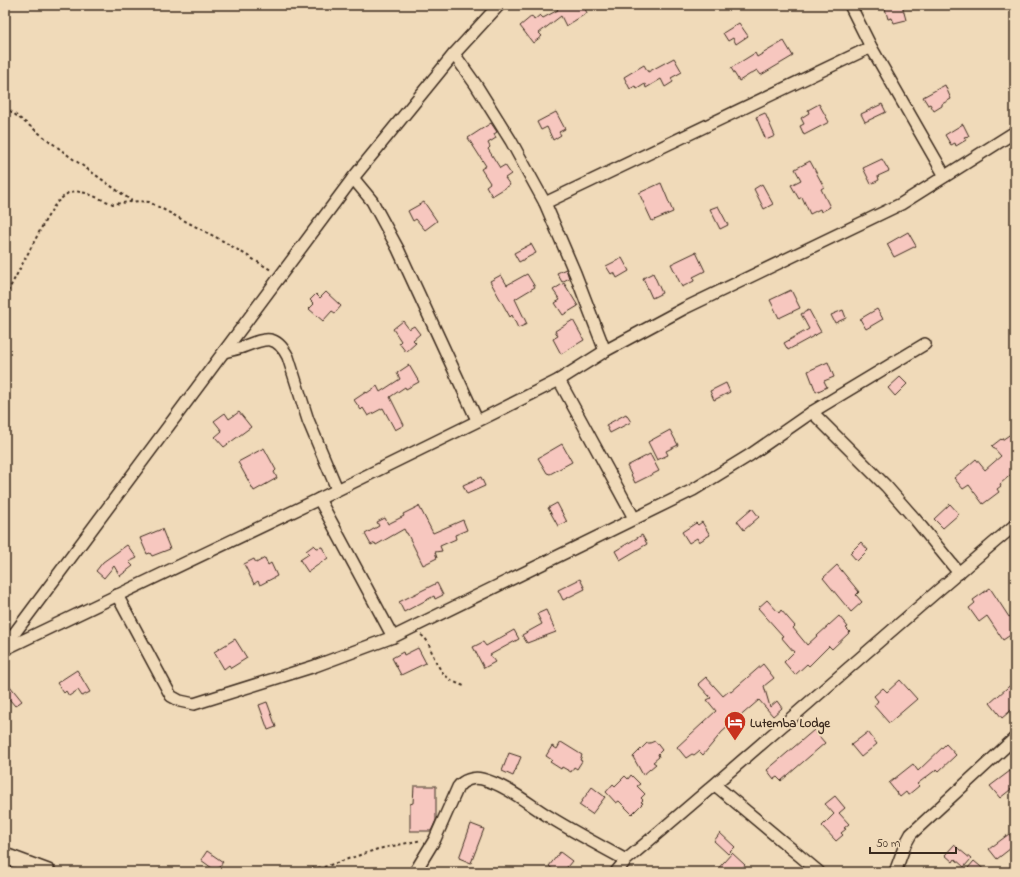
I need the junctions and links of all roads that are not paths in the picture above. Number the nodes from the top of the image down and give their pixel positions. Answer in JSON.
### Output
{"nodes":[{"id":1,"x":499,"y":5,"type":"edge"},
{"id":2,"x":850,"y":5,"type":"edge"},
{"id":3,"x":871,"y":47,"type":"junction"},
{"id":4,"x":454,"y":54,"type":"junction"},
{"id":5,"x":1015,"y":132,"type":"edge"},
{"id":6,"x":945,"y":176,"type":"junction"},
{"id":7,"x":353,"y":178,"type":"junction"},
{"id":8,"x":545,"y":203,"type":"junction"},
{"id":9,"x":926,"y":344,"type":"dead end"},
{"id":10,"x":604,"y":351,"type":"junction"},
{"id":11,"x":224,"y":352,"type":"junction"},
{"id":12,"x":559,"y":380,"type":"junction"},
{"id":13,"x":812,"y":412,"type":"junction"},
{"id":14,"x":477,"y":420,"type":"junction"},
{"id":15,"x":337,"y":489,"type":"junction"},
{"id":16,"x":319,"y":499,"type":"junction"},
{"id":17,"x":634,"y":518,"type":"junction"},
{"id":18,"x":1015,"y":525,"type":"edge"},
{"id":19,"x":959,"y":572,"type":"junction"},
{"id":20,"x":117,"y":595,"type":"junction"},
{"id":21,"x":393,"y":637,"type":"junction"},
{"id":22,"x":5,"y":648,"type":"edge"},
{"id":23,"x":1015,"y":738,"type":"edge"},
{"id":24,"x":715,"y":785,"type":"junction"},
{"id":25,"x":5,"y":856,"type":"edge"},
{"id":26,"x":626,"y":860,"type":"junction"},
{"id":27,"x":815,"y":871,"type":"edge"},
{"id":28,"x":48,"y":872,"type":"edge"},
{"id":29,"x":415,"y":872,"type":"edge"},
{"id":30,"x":616,"y":872,"type":"edge"},
{"id":31,"x":895,"y":872,"type":"edge"}],
"edges":[{"from":1,"to":4,"type":"street"},
{"from":2,"to":3,"type":"street"},
{"from":3,"to":6,"type":"street"},
{"from":3,"to":8,"type":"street"},
{"from":4,"to":7,"type":"street"},
{"from":4,"to":8,"type":"street"},
{"from":5,"to":6,"type":"street"},
{"from":6,"to":10,"type":"street"},
{"from":7,"to":11,"type":"street"},
{"from":7,"to":14,"type":"street"},
{"from":8,"to":10,"type":"street"},
{"from":9,"to":13,"type":"street"},
{"from":10,"to":12,"type":"street"},
{"from":11,"to":15,"type":"street"},
{"from":11,"to":22,"type":"street"},
{"from":12,"to":14,"type":"street"},
{"from":12,"to":17,"type":"street"},
{"from":13,"to":17,"type":"street"},
{"from":13,"to":19,"type":"street"},
{"from":14,"to":15,"type":"street"},
{"from":15,"to":16,"type":"street"},
{"from":16,"to":20,"type":"street"},
{"from":16,"to":21,"type":"street"},
{"from":17,"to":21,"type":"street"},
{"from":18,"to":19,"type":"street"},
{"from":19,"to":24,"type":"street"},
{"from":20,"to":21,"type":"street"},
{"from":20,"to":22,"type":"street"},
{"from":23,"to":31,"type":"street"},
{"from":24,"to":26,"type":"street"},
{"from":24,"to":27,"type":"street"},
{"from":25,"to":28,"type":"main road"},
{"from":26,"to":29,"type":"street"},
{"from":26,"to":30,"type":"street"}]}
